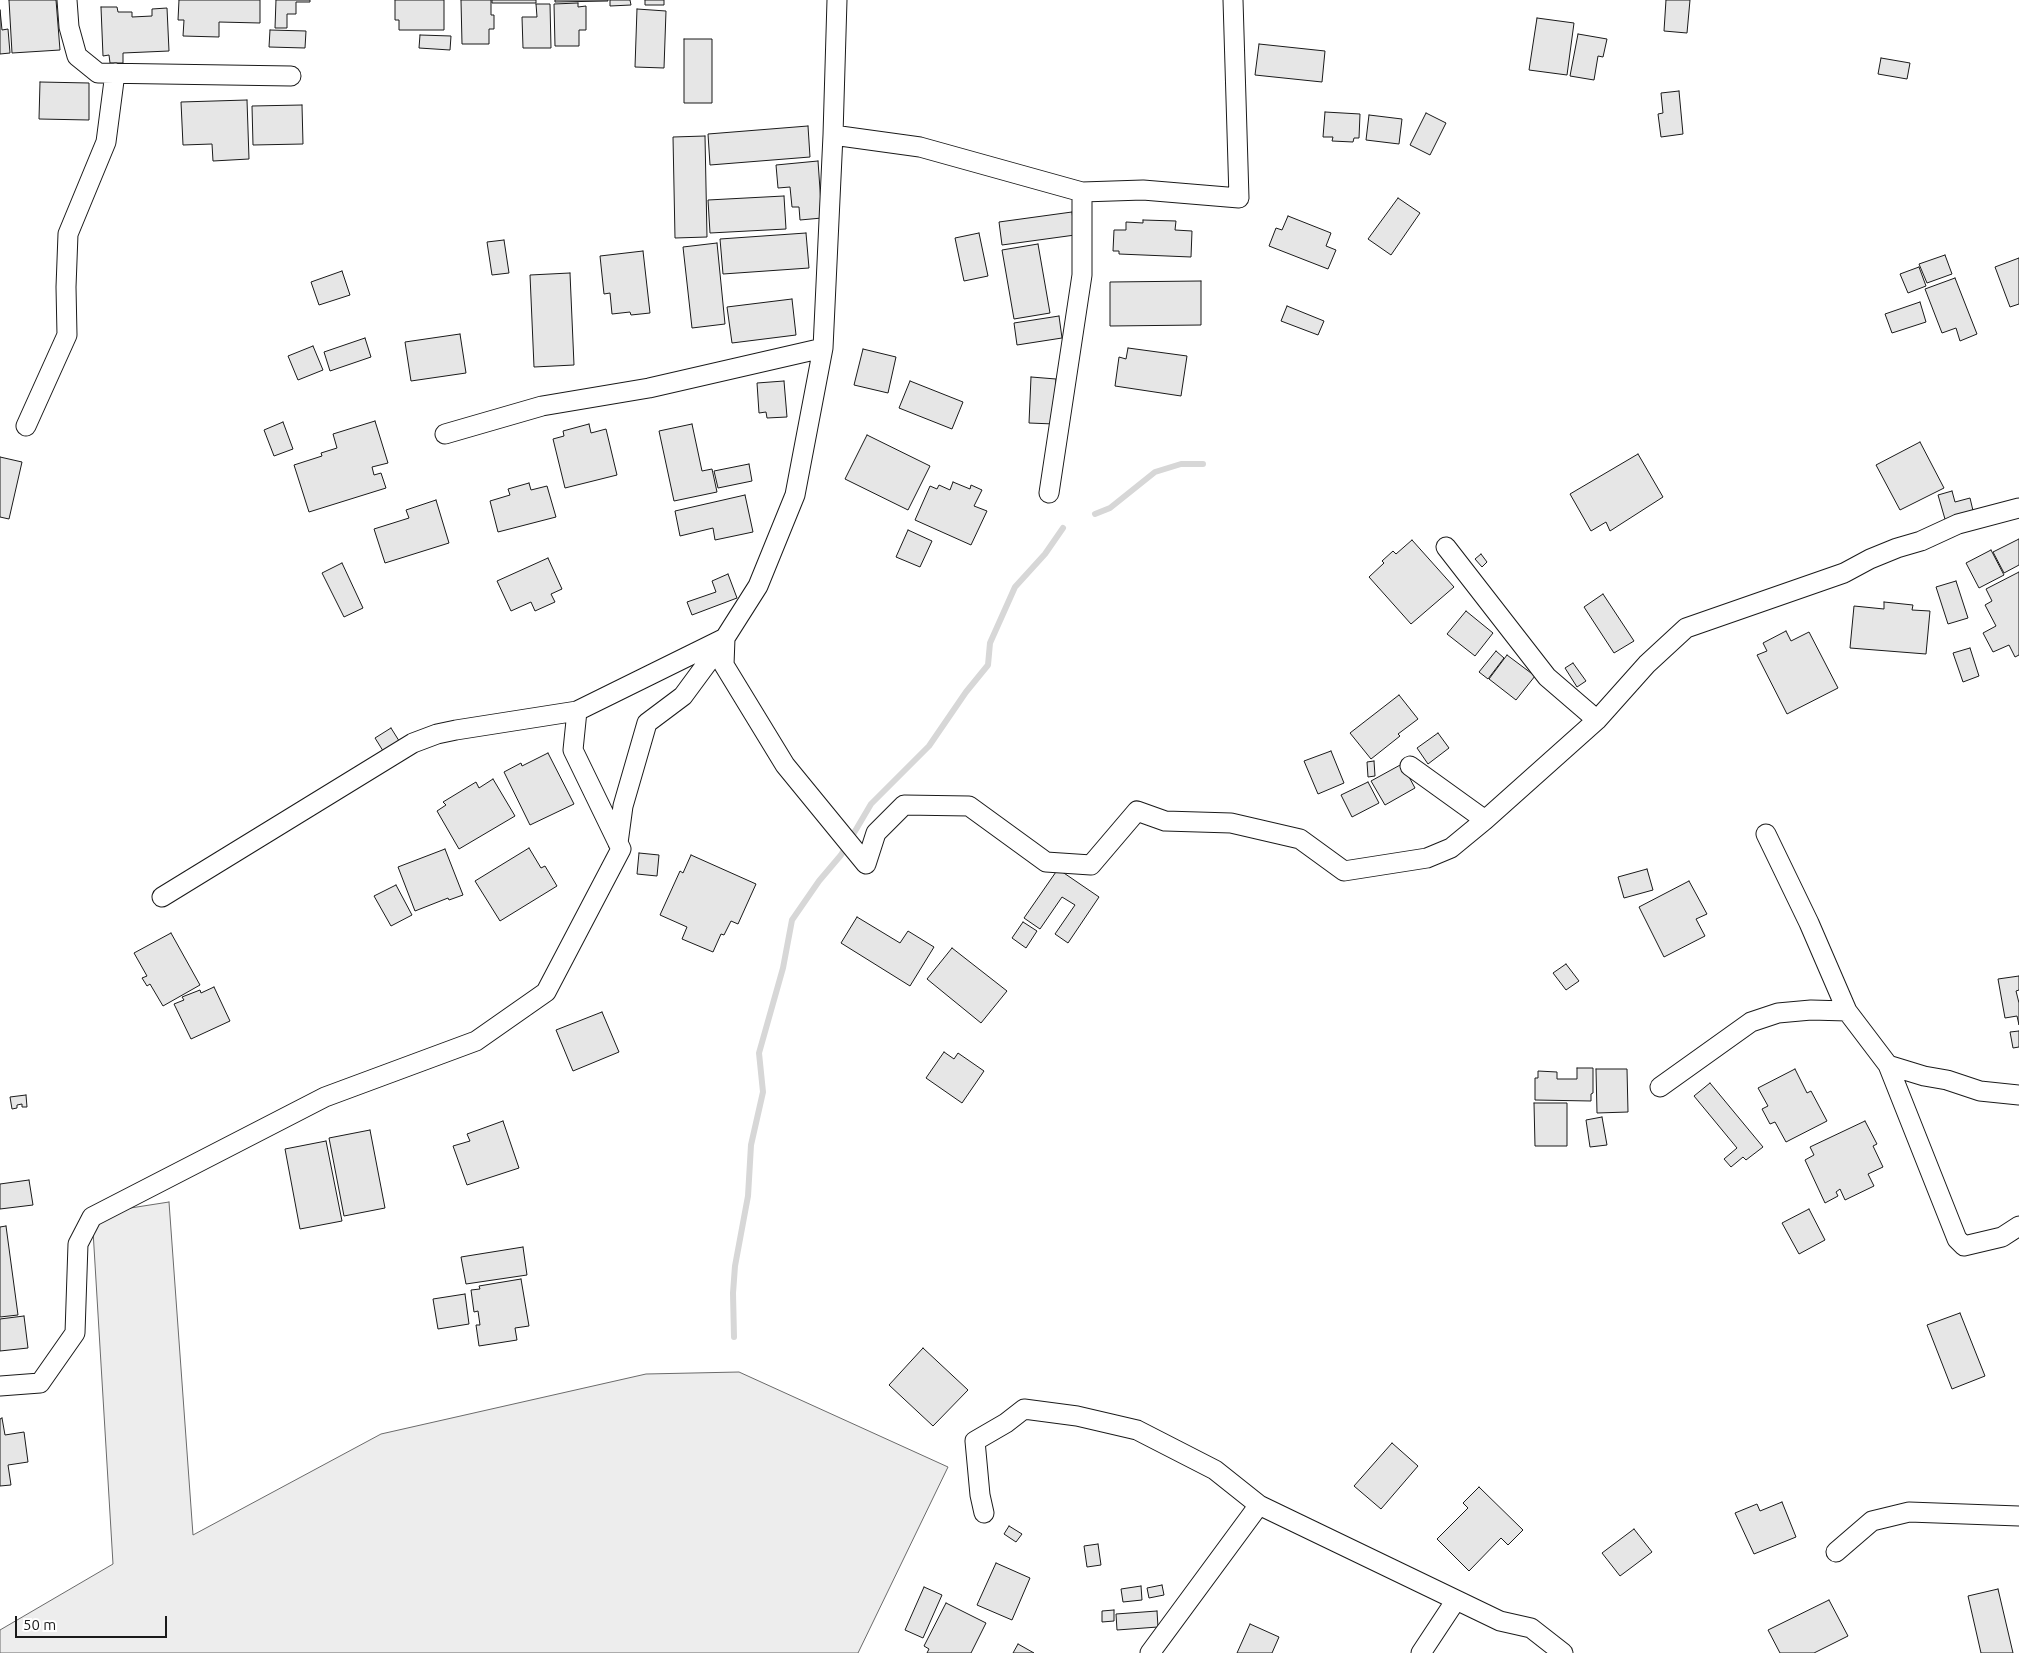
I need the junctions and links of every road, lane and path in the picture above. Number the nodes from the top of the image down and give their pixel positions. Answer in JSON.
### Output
{"nodes":[{"id":1,"x":68,"y":0,"type":"edge"},
{"id":2,"x":837,"y":0,"type":"edge"},
{"id":3,"x":1233,"y":0,"type":"edge"},
{"id":4,"x":115,"y":73,"type":"junction"},
{"id":5,"x":291,"y":76,"type":"dead end"},
{"id":6,"x":833,"y":135,"type":"junction"},
{"id":7,"x":1082,"y":192,"type":"junction"},
{"id":8,"x":824,"y":348,"type":"junction"},
{"id":9,"x":26,"y":426,"type":"dead end"},
{"id":10,"x":445,"y":434,"type":"dead end"},
{"id":11,"x":1049,"y":493,"type":"dead end"},
{"id":12,"x":2019,"y":508,"type":"edge"},
{"id":13,"x":1446,"y":547,"type":"dead end"},
{"id":14,"x":725,"y":638,"type":"junction"},
{"id":15,"x":577,"y":712,"type":"junction"},
{"id":16,"x":1597,"y":720,"type":"junction"},
{"id":17,"x":1410,"y":766,"type":"dead end"},
{"id":18,"x":1485,"y":820,"type":"junction"},
{"id":19,"x":1766,"y":834,"type":"dead end"},
{"id":20,"x":618,"y":843,"type":"junction"},
{"id":21,"x":162,"y":897,"type":"dead end"},
{"id":22,"x":1847,"y":1011,"type":"junction"},
{"id":23,"x":1888,"y":1065,"type":"junction"},
{"id":24,"x":1660,"y":1087,"type":"dead end"},
{"id":25,"x":2019,"y":1095,"type":"edge"},
{"id":26,"x":2019,"y":1226,"type":"edge"},
{"id":27,"x":0,"y":1386,"type":"edge"},
{"id":28,"x":1259,"y":1505,"type":"junction"},
{"id":29,"x":984,"y":1513,"type":"dead end"},
{"id":30,"x":2019,"y":1516,"type":"edge"},
{"id":31,"x":1836,"y":1552,"type":"dead end"},
{"id":32,"x":1456,"y":1600,"type":"junction"},
{"id":33,"x":1150,"y":1653,"type":"edge"},
{"id":34,"x":1421,"y":1653,"type":"edge"},
{"id":35,"x":1563,"y":1653,"type":"edge"}],
"edges":[{"from":1,"to":4,"type":"street"},
{"from":2,"to":6,"type":"street"},
{"from":3,"to":7,"type":"street"},
{"from":4,"to":5,"type":"street"},
{"from":4,"to":9,"type":"street"},
{"from":6,"to":7,"type":"street"},
{"from":6,"to":8,"type":"street"},
{"from":7,"to":11,"type":"street"},
{"from":8,"to":10,"type":"street"},
{"from":8,"to":14,"type":"street"},
{"from":12,"to":16,"type":"street"},
{"from":13,"to":16,"type":"street"},
{"from":14,"to":15,"type":"street"},
{"from":14,"to":18,"type":"street"},
{"from":14,"to":20,"type":"street"},
{"from":15,"to":20,"type":"street"},
{"from":15,"to":21,"type":"street"},
{"from":16,"to":18,"type":"street"},
{"from":17,"to":18,"type":"street"},
{"from":19,"to":22,"type":"street"},
{"from":20,"to":27,"type":"street"},
{"from":22,"to":23,"type":"street"},
{"from":22,"to":24,"type":"street"},
{"from":23,"to":25,"type":"street"},
{"from":23,"to":26,"type":"street"},
{"from":28,"to":29,"type":"street"},
{"from":28,"to":32,"type":"street"},
{"from":28,"to":33,"type":"street"},
{"from":30,"to":31,"type":"street"},
{"from":32,"to":34,"type":"street"},
{"from":32,"to":35,"type":"street"}]}
